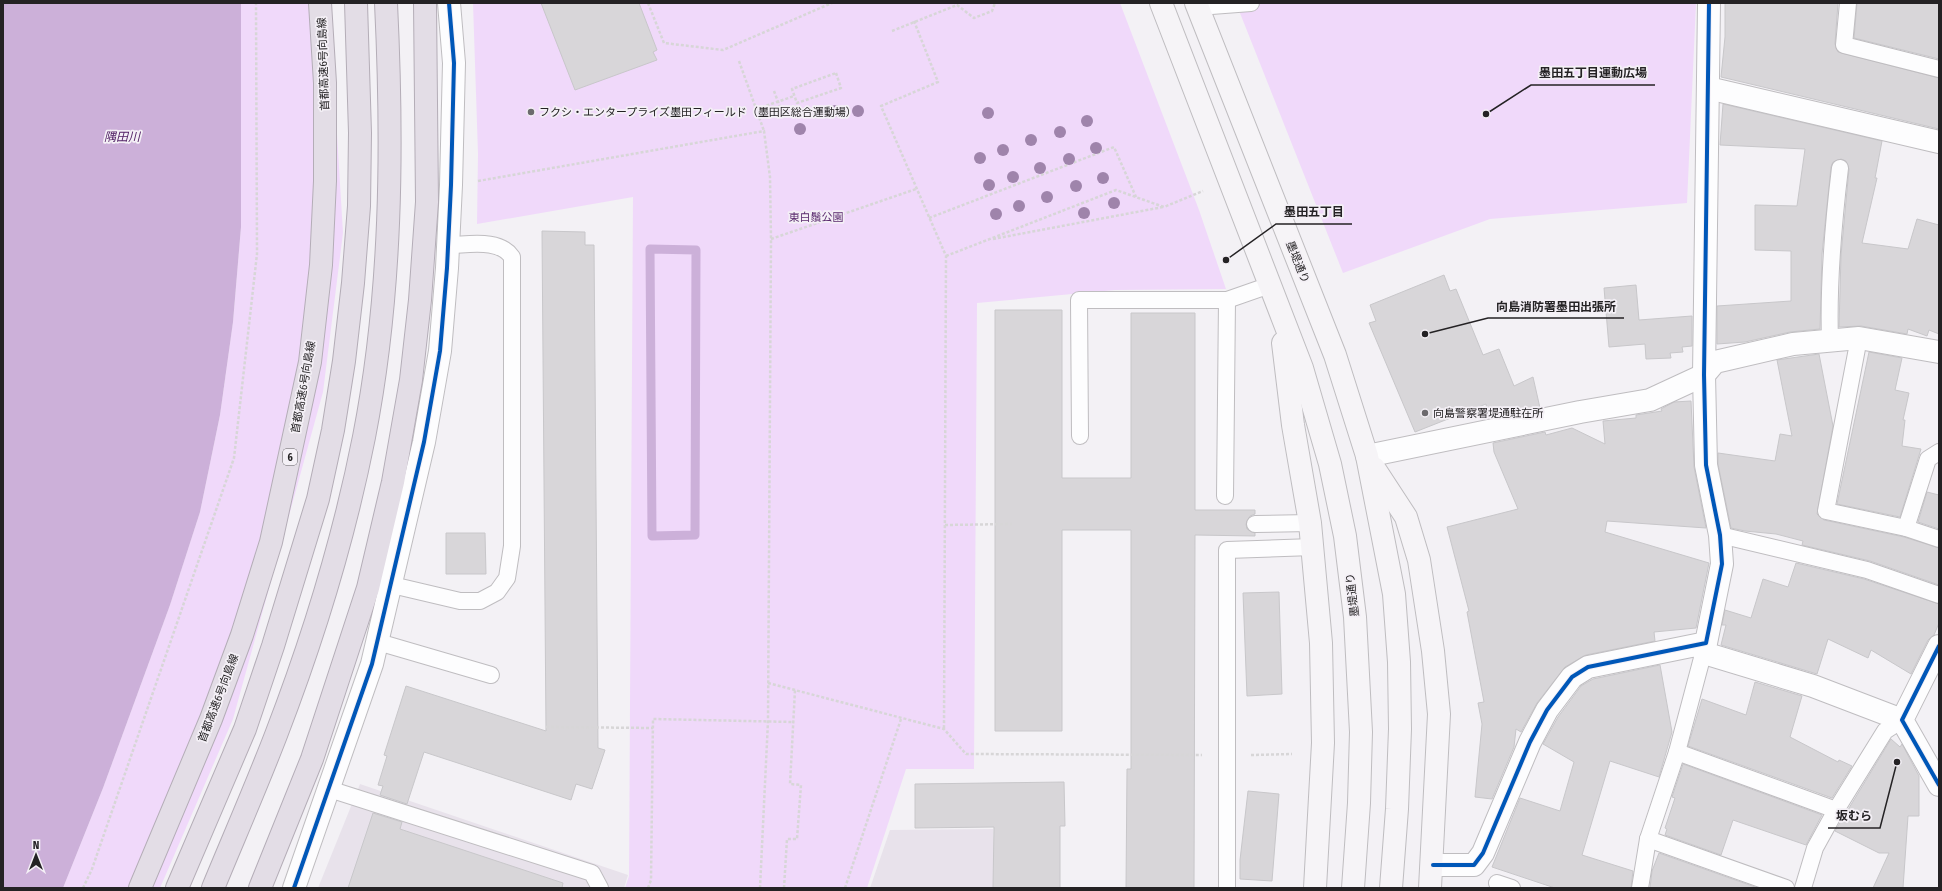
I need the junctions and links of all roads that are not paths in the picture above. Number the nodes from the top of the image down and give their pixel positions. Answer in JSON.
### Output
{"nodes":[{"id":1,"x":320,"y":3,"type":"edge"},
{"id":2,"x":356,"y":3,"type":"edge"},
{"id":3,"x":386,"y":3,"type":"edge"},
{"id":4,"x":425,"y":3,"type":"edge"},
{"id":5,"x":449,"y":3,"type":"edge"},
{"id":6,"x":1161,"y":3,"type":"edge"},
{"id":7,"x":1251,"y":3,"type":"edge"},
{"id":8,"x":1709,"y":3,"type":"edge"},
{"id":9,"x":1848,"y":3,"type":"edge"},
{"id":10,"x":1197,"y":5,"type":"edge"},
{"id":11,"x":1939,"y":69,"type":"edge"},
{"id":12,"x":1708,"y":88,"type":"junction"},
{"id":13,"x":1939,"y":142,"type":"edge"},
{"id":14,"x":1840,"y":168,"type":"dead end"},
{"id":15,"x":448,"y":245,"type":"junction"},
{"id":16,"x":1270,"y":285,"type":"junction"},
{"id":17,"x":1226,"y":300,"type":"junction"},
{"id":18,"x":1280,"y":312,"type":"junction"},
{"id":19,"x":1859,"y":338,"type":"junction"},
{"id":20,"x":1830,"y":341,"type":"junction"},
{"id":21,"x":1939,"y":352,"type":"edge"},
{"id":22,"x":1704,"y":375,"type":"junction"},
{"id":23,"x":1080,"y":436,"type":"dead end"},
{"id":24,"x":1939,"y":452,"type":"edge"},
{"id":25,"x":1367,"y":456,"type":"junction"},
{"id":26,"x":1225,"y":496,"type":"dead end"},
{"id":27,"x":1310,"y":523,"type":"junction"},
{"id":28,"x":1255,"y":524,"type":"dead end"},
{"id":29,"x":1906,"y":528,"type":"junction"},
{"id":30,"x":1720,"y":535,"type":"junction"},
{"id":31,"x":1939,"y":539,"type":"edge"},
{"id":32,"x":1313,"y":547,"type":"junction"},
{"id":33,"x":392,"y":585,"type":"junction"},
{"id":34,"x":1939,"y":596,"type":"edge"},
{"id":35,"x":378,"y":642,"type":"junction"},
{"id":36,"x":1939,"y":646,"type":"edge"},
{"id":37,"x":1705,"y":648,"type":"junction"},
{"id":38,"x":491,"y":675,"type":"dead end"},
{"id":39,"x":1902,"y":720,"type":"junction"},
{"id":40,"x":1677,"y":752,"type":"junction"},
{"id":41,"x":1939,"y":784,"type":"edge"},
{"id":42,"x":329,"y":789,"type":"junction"},
{"id":43,"x":1836,"y":810,"type":"junction"},
{"id":44,"x":1648,"y":839,"type":"junction"},
{"id":45,"x":1433,"y":865,"type":"junction"},
{"id":46,"x":1497,"y":883,"type":"dead end"},
{"id":47,"x":140,"y":888,"type":"edge"},
{"id":48,"x":177,"y":888,"type":"edge"},
{"id":49,"x":213,"y":888,"type":"edge"},
{"id":50,"x":260,"y":888,"type":"edge"},
{"id":51,"x":294,"y":888,"type":"edge"},
{"id":52,"x":600,"y":888,"type":"edge"},
{"id":53,"x":1227,"y":888,"type":"edge"},
{"id":54,"x":1315,"y":888,"type":"edge"},
{"id":55,"x":1353,"y":888,"type":"edge"},
{"id":56,"x":1391,"y":888,"type":"edge"},
{"id":57,"x":1430,"y":888,"type":"edge"},
{"id":58,"x":1512,"y":888,"type":"edge"},
{"id":59,"x":1640,"y":888,"type":"edge"},
{"id":60,"x":1786,"y":888,"type":"edge"},
{"id":61,"x":1803,"y":888,"type":"edge"}],
"edges":[{"from":1,"to":47,"type":"highway","name":"首都高速6号向島線","number":"6"},
{"from":2,"to":48,"type":"highway"},
{"from":3,"to":49,"type":"highway"},
{"from":4,"to":50,"type":"highway"},
{"from":5,"to":15,"type":"street"},
{"from":6,"to":16,"type":"main road","name":"墨堤通り"},
{"from":7,"to":10,"type":"lane"},
{"from":8,"to":12,"type":"street"},
{"from":9,"to":11,"type":"lane"},
{"from":10,"to":25,"type":"main road","name":"墨堤通り"},
{"from":12,"to":13,"type":"street"},
{"from":12,"to":22,"type":"street"},
{"from":14,"to":20,"type":"lane"},
{"from":15,"to":33,"type":"street"},
{"from":15,"to":33,"type":"lane"},
{"from":16,"to":17,"type":"lane"},
{"from":16,"to":18,"type":"main road","name":"墨堤通り"},
{"from":17,"to":23,"type":"lane"},
{"from":17,"to":26,"type":"lane"},
{"from":18,"to":27,"type":"main road","name":"墨堤通り"},
{"from":18,"to":55,"type":"main road","name":"墨堤通り"},
{"from":19,"to":20,"type":"street"},
{"from":19,"to":21,"type":"street"},
{"from":19,"to":29,"type":"lane"},
{"from":20,"to":22,"type":"street"},
{"from":22,"to":25,"type":"street"},
{"from":22,"to":30,"type":"street"},
{"from":24,"to":29,"type":"lane"},
{"from":25,"to":45,"type":"main road","name":"墨堤通り"},
{"from":25,"to":56,"type":"main road","name":"墨堤通り"},
{"from":27,"to":28,"type":"lane"},
{"from":27,"to":32,"type":"main road","name":"墨堤通り"},
{"from":29,"to":31,"type":"lane"},
{"from":30,"to":34,"type":"lane"},
{"from":30,"to":37,"type":"street"},
{"from":32,"to":53,"type":"lane"},
{"from":32,"to":54,"type":"main road","name":"墨堤通り"},
{"from":33,"to":35,"type":"street"},
{"from":35,"to":38,"type":"lane"},
{"from":35,"to":42,"type":"street"},
{"from":36,"to":39,"type":"street"},
{"from":37,"to":39,"type":"street"},
{"from":37,"to":40,"type":"lane"},
{"from":37,"to":45,"type":"street"},
{"from":39,"to":41,"type":"street"},
{"from":39,"to":43,"type":"lane"},
{"from":40,"to":43,"type":"lane"},
{"from":40,"to":44,"type":"lane"},
{"from":42,"to":51,"type":"street"},
{"from":42,"to":52,"type":"lane"},
{"from":43,"to":61,"type":"lane"},
{"from":44,"to":59,"type":"lane"},
{"from":44,"to":60,"type":"lane"},
{"from":45,"to":57,"type":"main road","name":"墨堤通り"},
{"from":46,"to":58,"type":"lane"}]}
